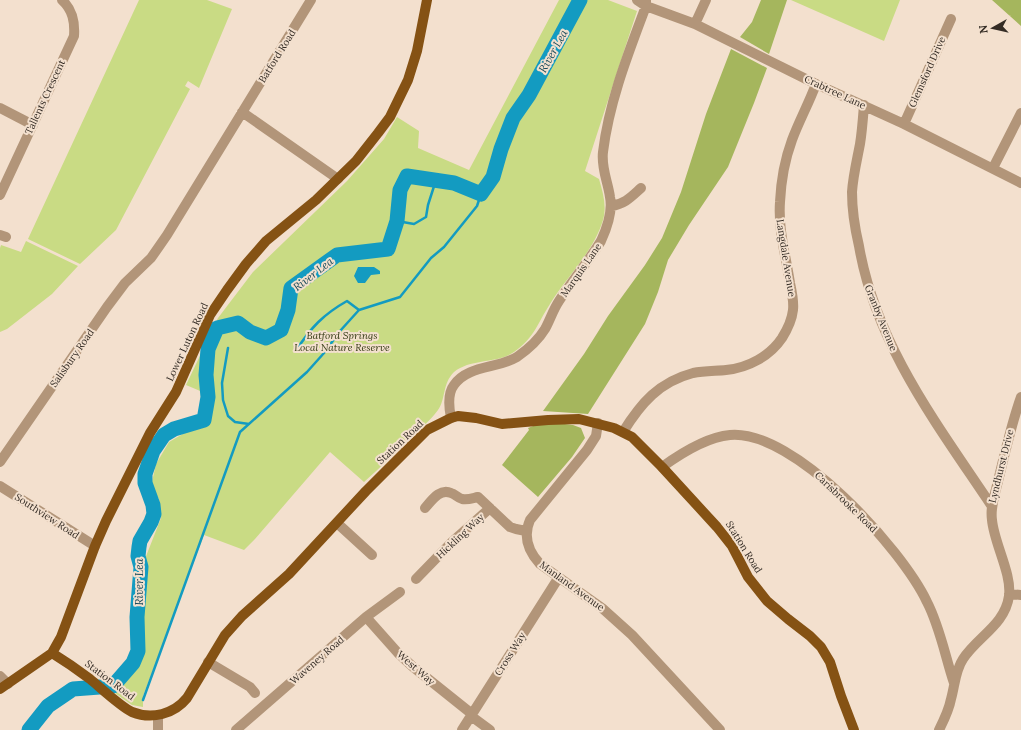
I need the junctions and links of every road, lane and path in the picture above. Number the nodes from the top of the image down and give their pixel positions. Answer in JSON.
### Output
{"nodes":[{"id":1,"x":62,"y":0,"type":"edge"},
{"id":2,"x":311,"y":0,"type":"edge"},
{"id":3,"x":427,"y":0,"type":"edge"},
{"id":4,"x":706,"y":0,"type":"edge"},
{"id":5,"x":643,"y":2,"type":"edge"},
{"id":6,"x":951,"y":20,"type":"dead end"},
{"id":7,"x":695,"y":24,"type":"junction"},
{"id":8,"x":816,"y":84,"type":"junction"},
{"id":9,"x":864,"y":105,"type":"junction"},
{"id":10,"x":0,"y":108,"type":"edge"},
{"id":11,"x":242,"y":112,"type":"junction"},
{"id":12,"x":1021,"y":113,"type":"edge"},
{"id":13,"x":904,"y":124,"type":"junction"},
{"id":14,"x":33,"y":125,"type":"junction"},
{"id":15,"x":993,"y":168,"type":"junction"},
{"id":16,"x":338,"y":179,"type":"junction"},
{"id":17,"x":1021,"y":183,"type":"edge"},
{"id":18,"x":641,"y":188,"type":"dead end"},
{"id":19,"x":0,"y":195,"type":"edge"},
{"id":20,"x":184,"y":205,"type":"joint"},
{"id":21,"x":611,"y":206,"type":"junction"},
{"id":22,"x":1021,"y":397,"type":"edge"},
{"id":23,"x":451,"y":418,"type":"junction"},
{"id":24,"x":598,"y":423,"type":"junction"},
{"id":25,"x":623,"y":432,"type":"junction"},
{"id":26,"x":0,"y":462,"type":"edge"},
{"id":27,"x":662,"y":467,"type":"junction"},
{"id":28,"x":0,"y":486,"type":"edge"},
{"id":29,"x":991,"y":505,"type":"junction"},
{"id":30,"x":426,"y":508,"type":"dead end"},
{"id":31,"x":490,"y":508,"type":"junction"},
{"id":32,"x":336,"y":523,"type":"junction"},
{"id":33,"x":526,"y":531,"type":"junction"},
{"id":34,"x":94,"y":546,"type":"junction"},
{"id":35,"x":372,"y":555,"type":"dead end"},
{"id":36,"x":559,"y":577,"type":"junction"},
{"id":37,"x":416,"y":579,"type":"dead end"},
{"id":38,"x":400,"y":592,"type":"dead end"},
{"id":39,"x":1009,"y":594,"type":"junction"},
{"id":40,"x":1021,"y":595,"type":"edge"},
{"id":41,"x":366,"y":617,"type":"junction"},
{"id":42,"x":52,"y":652,"type":"junction"},
{"id":43,"x":208,"y":662,"type":"junction"},
{"id":44,"x":0,"y":676,"type":"edge"},
{"id":45,"x":954,"y":683,"type":"junction"},
{"id":46,"x":4,"y":687,"type":"edge"},
{"id":47,"x":255,"y":693,"type":"dead end"},
{"id":48,"x":158,"y":715,"type":"junction"},
{"id":49,"x":472,"y":715,"type":"junction"},
{"id":50,"x":158,"y":730,"type":"edge"},
{"id":51,"x":236,"y":730,"type":"edge"},
{"id":52,"x":462,"y":730,"type":"edge"},
{"id":53,"x":490,"y":730,"type":"edge"},
{"id":54,"x":720,"y":730,"type":"edge"},
{"id":55,"x":854,"y":730,"type":"edge"},
{"id":56,"x":939,"y":730,"type":"edge"}],
"edges":[{"from":1,"to":14,"type":"street","name":"Tallents Crescent"},
{"from":2,"to":11,"type":"street","name":"Batford Road"},
{"from":3,"to":16,"type":"main road","name":"Lower Luton Road"},
{"from":4,"to":7,"type":"street"},
{"from":5,"to":7,"type":"street","name":"Crabtree Lane"},
{"from":5,"to":21,"type":"street","name":"Marquis Lane"},
{"from":6,"to":13,"type":"street","name":"Glemsford Drive"},
{"from":7,"to":8,"type":"street","name":"Crabtree Lane"},
{"from":8,"to":9,"type":"street","name":"Crabtree Lane"},
{"from":8,"to":25,"type":"street","name":"Langdale Avenue"},
{"from":9,"to":13,"type":"street","name":"Crabtree Lane"},
{"from":9,"to":29,"type":"street","name":"Granby Avenue"},
{"from":10,"to":14,"type":"street"},
{"from":11,"to":16,"type":"street"},
{"from":11,"to":20,"type":"street","name":"Batford Road"},
{"from":12,"to":15,"type":"street"},
{"from":13,"to":15,"type":"street","name":"Crabtree Lane"},
{"from":14,"to":19,"type":"street","name":"Tallents Crescent"},
{"from":15,"to":17,"type":"street","name":"Crabtree Lane"},
{"from":16,"to":34,"type":"main road","name":"Lower Luton Road"},
{"from":18,"to":21,"type":"street"},
{"from":20,"to":26,"type":"street","name":"Salisbury Road"},
{"from":21,"to":23,"type":"street","name":"Marquis Lane"},
{"from":22,"to":29,"type":"street","name":"Lyndhurst Drive"},
{"from":23,"to":24,"type":"main road","name":"Station Road"},
{"from":23,"to":32,"type":"main road","name":"Station Road"},
{"from":24,"to":25,"type":"main road","name":"Station Road"},
{"from":24,"to":33,"type":"street"},
{"from":25,"to":27,"type":"main road","name":"Station Road"},
{"from":27,"to":45,"type":"street","name":"Carisbrooke Road"},
{"from":27,"to":55,"type":"main road","name":"Station Road"},
{"from":28,"to":34,"type":"street","name":"Southview Road"},
{"from":29,"to":39,"type":"street","name":"Lyndhurst Drive"},
{"from":30,"to":31,"type":"street"},
{"from":31,"to":33,"type":"street","name":"Hickling Way"},
{"from":31,"to":37,"type":"street","name":"Hickling Way"},
{"from":32,"to":35,"type":"street"},
{"from":32,"to":43,"type":"main road","name":"Station Road"},
{"from":33,"to":36,"type":"street","name":"Manland Avenue"},
{"from":34,"to":42,"type":"main road","name":"Lower Luton Road"},
{"from":36,"to":49,"type":"street","name":"Cross Way"},
{"from":36,"to":54,"type":"street","name":"Manland Avenue"},
{"from":38,"to":41,"type":"street","name":"Waveney Road"},
{"from":39,"to":40,"type":"street"},
{"from":39,"to":45,"type":"street","name":"Lyndhurst Drive"},
{"from":41,"to":49,"type":"street","name":"West Way"},
{"from":41,"to":51,"type":"street","name":"Waveney Road"},
{"from":42,"to":46,"type":"main road","name":"Lower Luton Road"},
{"from":42,"to":48,"type":"main road","name":"Station Road"},
{"from":43,"to":47,"type":"street"},
{"from":43,"to":48,"type":"main road","name":"Station Road"},
{"from":44,"to":46,"type":"street"},
{"from":45,"to":56,"type":"street","name":"Lyndhurst Drive"},
{"from":48,"to":50,"type":"street"},
{"from":49,"to":52,"type":"street","name":"Cross Way"},
{"from":49,"to":53,"type":"street","name":"West Way"}]}
